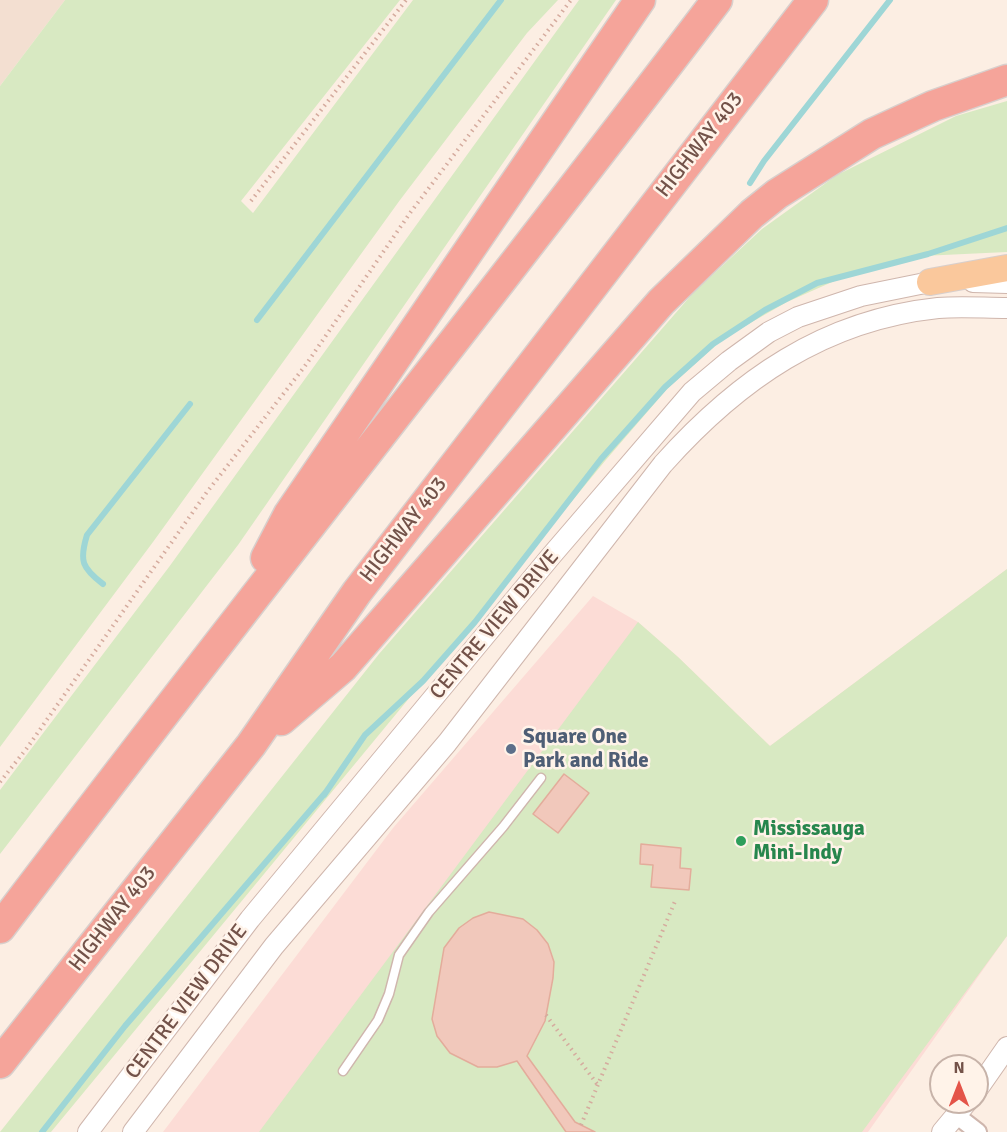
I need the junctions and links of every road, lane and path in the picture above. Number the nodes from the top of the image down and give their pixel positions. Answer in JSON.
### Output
{"nodes":[{"id":1,"x":406,"y":0,"type":"edge"},
{"id":2,"x":571,"y":0,"type":"edge"},
{"id":3,"x":640,"y":0,"type":"edge"},
{"id":4,"x":717,"y":0,"type":"edge"},
{"id":5,"x":813,"y":0,"type":"edge"},
{"id":6,"x":1007,"y":80,"type":"edge"},
{"id":7,"x":251,"y":201,"type":"dead end"},
{"id":8,"x":1007,"y":268,"type":"edge"},
{"id":9,"x":930,"y":282,"type":"junction"},
{"id":10,"x":1007,"y":283,"type":"edge"},
{"id":11,"x":1007,"y":308,"type":"edge"},
{"id":12,"x":231,"y":624,"type":"junction"},
{"id":13,"x":251,"y":745,"type":"junction"},
{"id":14,"x":541,"y":778,"type":"dead end"},
{"id":15,"x":0,"y":782,"type":"edge"},
{"id":16,"x":676,"y":899,"type":"dead end"},
{"id":17,"x":0,"y":928,"type":"edge"},
{"id":18,"x":546,"y":1015,"type":"dead end"},
{"id":19,"x":1007,"y":1047,"type":"edge"},
{"id":20,"x":0,"y":1063,"type":"edge"},
{"id":21,"x":343,"y":1071,"type":"dead end"},
{"id":22,"x":989,"y":1073,"type":"edge"},
{"id":23,"x":598,"y":1084,"type":"junction"},
{"id":24,"x":957,"y":1114,"type":"edge"},
{"id":25,"x":966,"y":1114,"type":"edge"},
{"id":26,"x":581,"y":1125,"type":"dead end"},
{"id":27,"x":88,"y":1132,"type":"edge"},
{"id":28,"x":132,"y":1132,"type":"edge"},
{"id":29,"x":942,"y":1132,"type":"edge"},
{"id":30,"x":978,"y":1132,"type":"edge"}],
"edges":[{"from":1,"to":7,"type":"path"},
{"from":2,"to":15,"type":"path"},
{"from":3,"to":12,"type":"highway"},
{"from":4,"to":12,"type":"highway"},
{"from":5,"to":13,"type":"highway","name":"HIGHWAY 403"},
{"from":6,"to":13,"type":"highway"},
{"from":8,"to":9,"type":"main road"},
{"from":9,"to":10,"type":"street","name":"CENTRE VIEW DRIVE"},
{"from":9,"to":27,"type":"street","name":"CENTRE VIEW DRIVE"},
{"from":11,"to":28,"type":"street","name":"CENTRE VIEW DRIVE"},
{"from":12,"to":17,"type":"highway"},
{"from":13,"to":20,"type":"highway","name":"HIGHWAY 403"},
{"from":14,"to":21,"type":"lane"},
{"from":16,"to":23,"type":"path"},
{"from":18,"to":23,"type":"path"},
{"from":19,"to":22,"type":"street"},
{"from":23,"to":26,"type":"path"},
{"from":24,"to":29,"type":"street"},
{"from":25,"to":30,"type":"street"}]}
